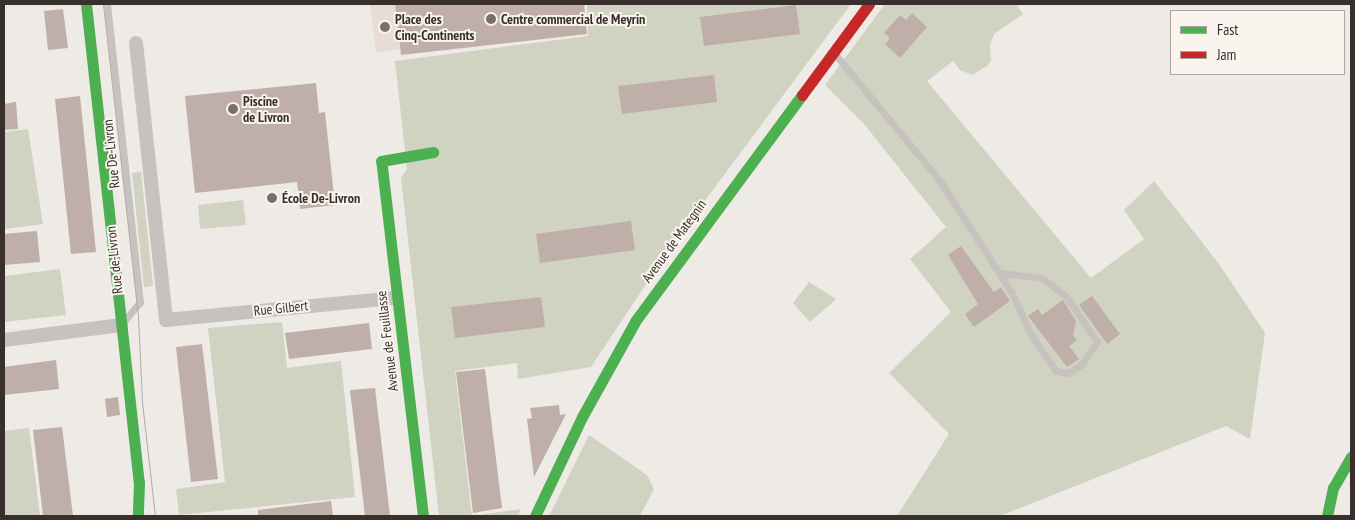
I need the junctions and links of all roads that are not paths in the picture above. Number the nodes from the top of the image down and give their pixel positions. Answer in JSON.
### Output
{"nodes":[{"id":1,"x":86,"y":4,"type":"edge"},
{"id":2,"x":107,"y":4,"type":"edge"},
{"id":3,"x":868,"y":4,"type":"edge"},
{"id":4,"x":136,"y":44,"type":"dead end"},
{"id":5,"x":833,"y":52,"type":"junction"},
{"id":6,"x":432,"y":152,"type":"dead end"},
{"id":7,"x":1000,"y":273,"type":"junction"},
{"id":8,"x":396,"y":298,"type":"junction"},
{"id":9,"x":121,"y":325,"type":"junction"},
{"id":10,"x":4,"y":340,"type":"edge"},
{"id":11,"x":1351,"y":457,"type":"edge"},
{"id":12,"x":138,"y":516,"type":"edge"},
{"id":13,"x":424,"y":516,"type":"edge"},
{"id":14,"x":535,"y":516,"type":"edge"},
{"id":15,"x":1327,"y":516,"type":"edge"}],
"edges":[{"from":1,"to":9,"type":"street","name":"Rue de-Livron"},
{"from":2,"to":9,"type":"lane","name":"Rue De-Livron"},
{"from":3,"to":5,"type":"street","name":"Avenue de Mategnin"},
{"from":4,"to":8,"type":"street","name":"Rue Gilbert"},
{"from":5,"to":7,"type":"lane"},
{"from":5,"to":14,"type":"street","name":"Avenue de Mategnin"},
{"from":6,"to":8,"type":"street","name":"Avenue de Feuillasse"},
{"from":7,"to":7,"type":"lane"},
{"from":8,"to":13,"type":"street","name":"Avenue de Feuillasse"},
{"from":9,"to":10,"type":"street"},
{"from":9,"to":12,"type":"street","name":"Rue de-Livron"},
{"from":11,"to":15,"type":"street"}]}
